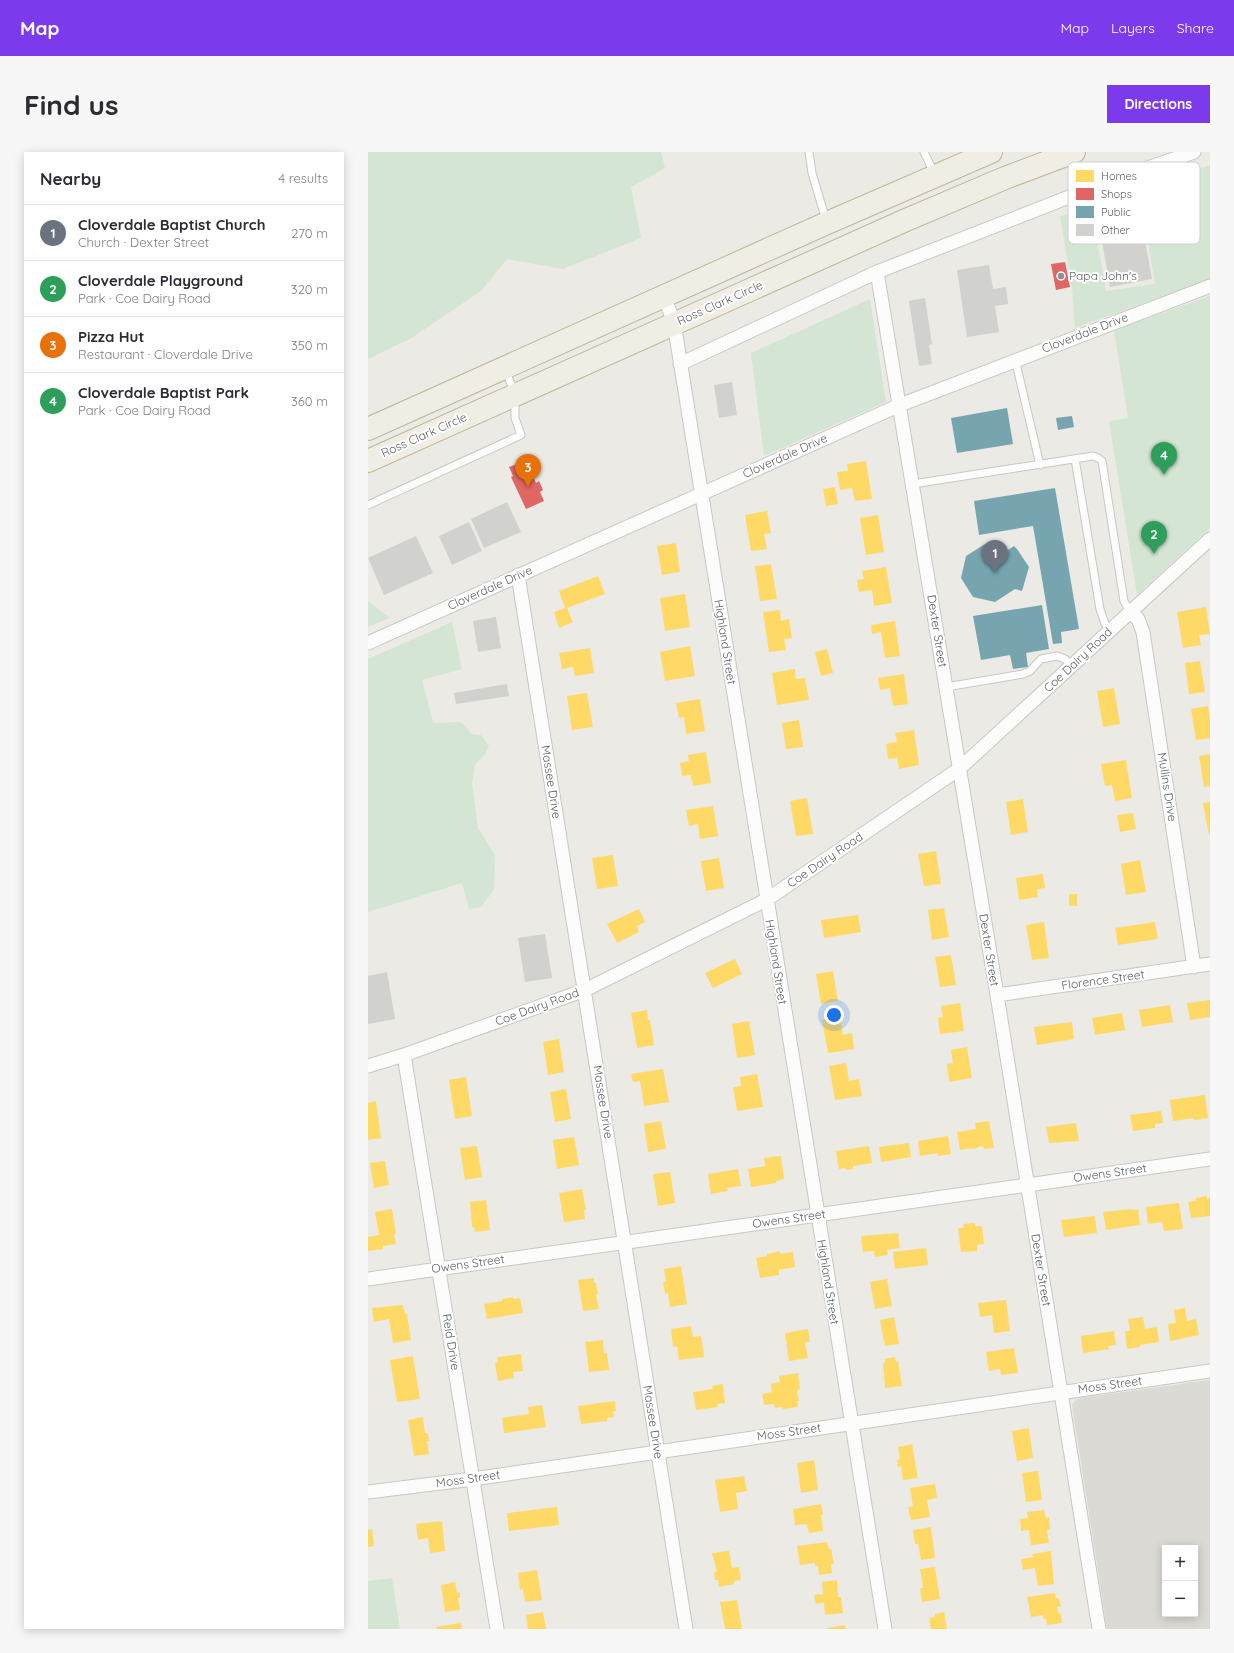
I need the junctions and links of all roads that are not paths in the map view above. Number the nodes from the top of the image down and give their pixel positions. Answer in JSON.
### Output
{"nodes":[{"id":1,"x":809,"y":152,"type":"edge"},
{"id":2,"x":924,"y":152,"type":"edge"},
{"id":3,"x":991,"y":152,"type":"edge"},
{"id":4,"x":1074,"y":152,"type":"edge"},
{"id":5,"x":1194,"y":152,"type":"edge"},
{"id":6,"x":1165,"y":162,"type":"edge"},
{"id":7,"x":935,"y":175,"type":"junction"},
{"id":8,"x":1068,"y":197,"type":"edge"},
{"id":9,"x":827,"y":222,"type":"junction"},
{"id":10,"x":837,"y":250,"type":"junction"},
{"id":11,"x":877,"y":272,"type":"junction"},
{"id":12,"x":1210,"y":286,"type":"edge"},
{"id":13,"x":664,"y":296,"type":"junction"},
{"id":14,"x":674,"y":323,"type":"junction"},
{"id":15,"x":1015,"y":359,"type":"junction"},
{"id":16,"x":680,"y":364,"type":"junction"},
{"id":17,"x":504,"y":368,"type":"junction"},
{"id":18,"x":515,"y":394,"type":"junction"},
{"id":19,"x":900,"y":405,"type":"junction"},
{"id":20,"x":368,"y":429,"type":"edge"},
{"id":21,"x":1075,"y":459,"type":"junction"},
{"id":22,"x":368,"y":461,"type":"edge"},
{"id":23,"x":1040,"y":465,"type":"junction"},
{"id":24,"x":913,"y":484,"type":"junction"},
{"id":25,"x":701,"y":493,"type":"junction"},
{"id":26,"x":368,"y":505,"type":"edge"},
{"id":27,"x":1210,"y":539,"type":"edge"},
{"id":28,"x":518,"y":575,"type":"junction"},
{"id":29,"x":1130,"y":612,"type":"junction"},
{"id":30,"x":1111,"y":630,"type":"junction"},
{"id":31,"x":368,"y":643,"type":"edge"},
{"id":32,"x":1072,"y":666,"type":"junction"},
{"id":33,"x":946,"y":687,"type":"junction"},
{"id":34,"x":959,"y":769,"type":"junction"},
{"id":35,"x":766,"y":900,"type":"junction"},
{"id":36,"x":1210,"y":964,"type":"edge"},
{"id":37,"x":1194,"y":967,"type":"junction"},
{"id":38,"x":585,"y":990,"type":"junction"},
{"id":39,"x":997,"y":995,"type":"junction"},
{"id":40,"x":404,"y":1055,"type":"junction"},
{"id":41,"x":368,"y":1066,"type":"edge"},
{"id":42,"x":1210,"y":1159,"type":"edge"},
{"id":43,"x":1027,"y":1185,"type":"junction"},
{"id":44,"x":817,"y":1215,"type":"junction"},
{"id":45,"x":625,"y":1242,"type":"junction"},
{"id":46,"x":439,"y":1268,"type":"junction"},
{"id":47,"x":368,"y":1278,"type":"edge"},
{"id":48,"x":1210,"y":1370,"type":"edge"},
{"id":49,"x":1060,"y":1392,"type":"junction"},
{"id":50,"x":851,"y":1423,"type":"junction"},
{"id":51,"x":658,"y":1451,"type":"junction"},
{"id":52,"x":474,"y":1479,"type":"junction"},
{"id":53,"x":368,"y":1492,"type":"edge"},
{"id":54,"x":497,"y":1629,"type":"edge"},
{"id":55,"x":686,"y":1629,"type":"edge"},
{"id":56,"x":885,"y":1629,"type":"edge"},
{"id":57,"x":1099,"y":1629,"type":"edge"}],
"edges":[{"from":1,"to":9,"type":"lane"},
{"from":2,"to":7,"type":"lane"},
{"from":3,"to":7,"type":"highway"},
{"from":4,"to":10,"type":"highway","name":"Ross Clark Circle"},
{"from":5,"to":6,"type":"street"},
{"from":7,"to":9,"type":"highway"},
{"from":8,"to":11,"type":"street"},
{"from":9,"to":10,"type":"highway"},
{"from":9,"to":13,"type":"highway"},
{"from":10,"to":14,"type":"highway","name":"Ross Clark Circle"},
{"from":11,"to":16,"type":"street"},
{"from":11,"to":19,"type":"street","name":"Dexter Street"},
{"from":12,"to":15,"type":"street","name":"Cloverdale Drive"},
{"from":13,"to":14,"type":"street","name":"Highland Street"},
{"from":13,"to":17,"type":"highway"},
{"from":14,"to":16,"type":"street","name":"Highland Street"},
{"from":14,"to":18,"type":"highway","name":"Ross Clark Circle"},
{"from":15,"to":19,"type":"street","name":"Cloverdale Drive"},
{"from":15,"to":23,"type":"lane"},
{"from":16,"to":25,"type":"street","name":"Highland Street"},
{"from":17,"to":18,"type":"lane"},
{"from":17,"to":20,"type":"highway"},
{"from":18,"to":22,"type":"highway","name":"Ross Clark Circle"},
{"from":18,"to":26,"type":"lane"},
{"from":19,"to":24,"type":"street","name":"Dexter Street"},
{"from":19,"to":25,"type":"street","name":"Cloverdale Drive"},
{"from":21,"to":23,"type":"lane"},
{"from":21,"to":29,"type":"lane"},
{"from":21,"to":30,"type":"lane"},
{"from":23,"to":24,"type":"lane"},
{"from":24,"to":33,"type":"street","name":"Dexter Street"},
{"from":25,"to":28,"type":"street","name":"Cloverdale Drive"},
{"from":25,"to":35,"type":"street","name":"Highland Street"},
{"from":27,"to":29,"type":"street","name":"Coe Dairy Road"},
{"from":28,"to":31,"type":"street","name":"Cloverdale Drive"},
{"from":28,"to":38,"type":"street","name":"Massee Drive"},
{"from":29,"to":30,"type":"street","name":"Coe Dairy Road"},
{"from":29,"to":37,"type":"street","name":"Mullins Drive"},
{"from":30,"to":32,"type":"street","name":"Coe Dairy Road"},
{"from":32,"to":33,"type":"lane"},
{"from":32,"to":34,"type":"street","name":"Coe Dairy Road"},
{"from":33,"to":34,"type":"street","name":"Dexter Street"},
{"from":34,"to":35,"type":"street","name":"Coe Dairy Road"},
{"from":34,"to":39,"type":"street","name":"Dexter Street"},
{"from":35,"to":38,"type":"street","name":"Coe Dairy Road"},
{"from":35,"to":44,"type":"street","name":"Highland Street"},
{"from":36,"to":37,"type":"street","name":"Florence Street"},
{"from":37,"to":39,"type":"street","name":"Florence Street"},
{"from":38,"to":40,"type":"street","name":"Coe Dairy Road"},
{"from":38,"to":45,"type":"street","name":"Massee Drive"},
{"from":39,"to":43,"type":"street","name":"Dexter Street"},
{"from":40,"to":41,"type":"street","name":"Coe Dairy Road"},
{"from":40,"to":46,"type":"street","name":"Reid Drive"},
{"from":42,"to":43,"type":"street","name":"Owens Street"},
{"from":43,"to":44,"type":"street","name":"Owens Street"},
{"from":43,"to":49,"type":"street","name":"Dexter Street"},
{"from":44,"to":45,"type":"street","name":"Owens Street"},
{"from":44,"to":50,"type":"street","name":"Highland Street"},
{"from":45,"to":46,"type":"street","name":"Owens Street"},
{"from":45,"to":51,"type":"street","name":"Massee Drive"},
{"from":46,"to":47,"type":"street","name":"Owens Street"},
{"from":46,"to":52,"type":"street","name":"Reid Drive"},
{"from":48,"to":49,"type":"street","name":"Moss Street"},
{"from":49,"to":50,"type":"street","name":"Moss Street"},
{"from":49,"to":57,"type":"street","name":"Dexter Street"},
{"from":50,"to":51,"type":"street","name":"Moss Street"},
{"from":50,"to":56,"type":"street","name":"Highland Street"},
{"from":51,"to":52,"type":"street","name":"Moss Street"},
{"from":51,"to":55,"type":"street","name":"Massee Drive"},
{"from":52,"to":53,"type":"street","name":"Moss Street"},
{"from":52,"to":54,"type":"street","name":"Reid Drive"}]}
